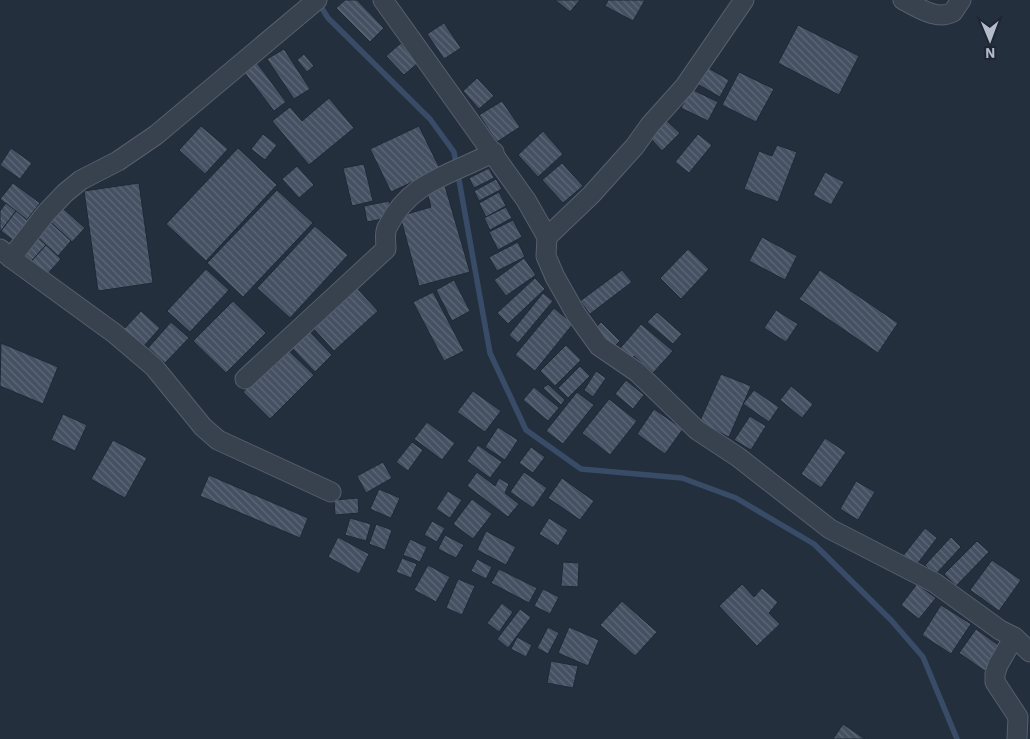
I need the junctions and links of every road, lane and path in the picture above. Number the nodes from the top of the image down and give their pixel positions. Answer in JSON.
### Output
{"nodes":[{"id":1,"x":383,"y":0,"type":"edge"},
{"id":2,"x":744,"y":0,"type":"edge"},
{"id":3,"x":903,"y":0,"type":"edge"},
{"id":4,"x":961,"y":0,"type":"edge"},
{"id":5,"x":315,"y":2,"type":"edge"},
{"id":6,"x":494,"y":152,"type":"junction"},
{"id":7,"x":547,"y":237,"type":"junction"},
{"id":8,"x":6,"y":254,"type":"edge"},
{"id":9,"x":245,"y":379,"type":"dead end"},
{"id":10,"x":331,"y":492,"type":"dead end"},
{"id":11,"x":1014,"y":637,"type":"junction"},
{"id":12,"x":1030,"y":652,"type":"edge"},
{"id":13,"x":1017,"y":739,"type":"edge"}],
"edges":[{"from":1,"to":6,"type":"street"},
{"from":2,"to":7,"type":"street"},
{"from":3,"to":4,"type":"street"},
{"from":5,"to":8,"type":"street"},
{"from":6,"to":7,"type":"street"},
{"from":6,"to":9,"type":"street"},
{"from":7,"to":11,"type":"street"},
{"from":8,"to":10,"type":"street"},
{"from":11,"to":12,"type":"street"},
{"from":11,"to":13,"type":"street"}]}
